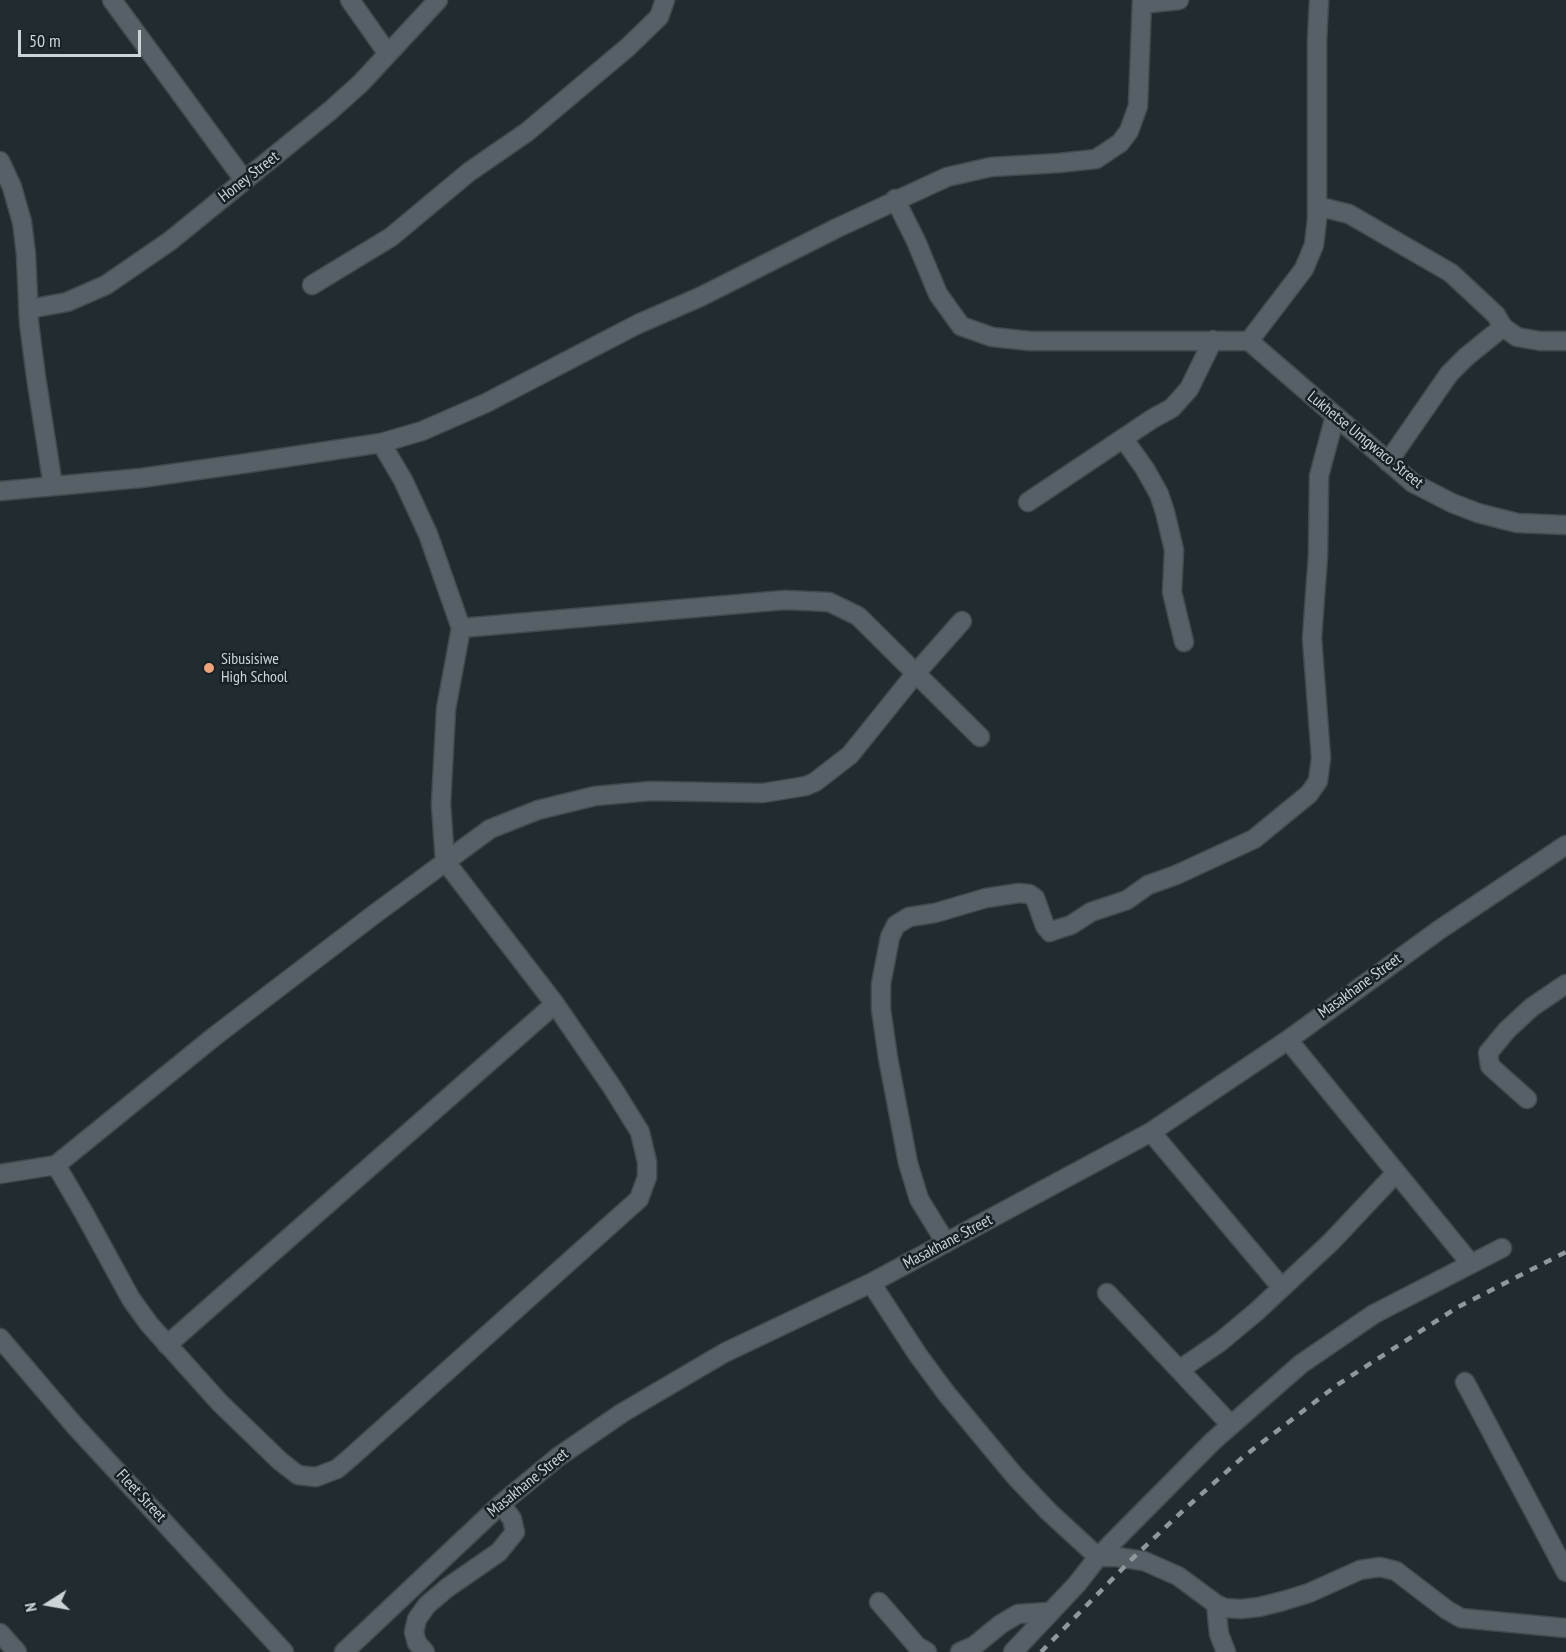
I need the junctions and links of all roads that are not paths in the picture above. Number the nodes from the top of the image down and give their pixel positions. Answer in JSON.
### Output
{"nodes":[{"id":1,"x":112,"y":0,"type":"edge"},
{"id":2,"x":350,"y":0,"type":"edge"},
{"id":3,"x":438,"y":0,"type":"edge"},
{"id":4,"x":665,"y":0,"type":"edge"},
{"id":5,"x":1179,"y":0,"type":"edge"},
{"id":6,"x":1319,"y":0,"type":"edge"},
{"id":7,"x":1142,"y":2,"type":"edge"},
{"id":8,"x":388,"y":54,"type":"junction"},
{"id":9,"x":0,"y":161,"type":"edge"},
{"id":10,"x":244,"y":180,"type":"junction"},
{"id":11,"x":895,"y":199,"type":"junction"},
{"id":12,"x":1317,"y":206,"type":"junction"},
{"id":13,"x":312,"y":285,"type":"dead end"},
{"id":14,"x":30,"y":309,"type":"junction"},
{"id":15,"x":1503,"y":327,"type":"junction"},
{"id":16,"x":1213,"y":340,"type":"junction"},
{"id":17,"x":1249,"y":341,"type":"junction"},
{"id":18,"x":1566,"y":341,"type":"edge"},
{"id":19,"x":1335,"y":416,"type":"junction"},
{"id":20,"x":1123,"y":438,"type":"junction"},
{"id":21,"x":381,"y":443,"type":"junction"},
{"id":22,"x":1388,"y":462,"type":"junction"},
{"id":23,"x":53,"y":486,"type":"junction"},
{"id":24,"x":0,"y":491,"type":"edge"},
{"id":25,"x":1028,"y":502,"type":"dead end"},
{"id":26,"x":1566,"y":525,"type":"edge"},
{"id":27,"x":962,"y":621,"type":"dead end"},
{"id":28,"x":461,"y":628,"type":"junction"},
{"id":29,"x":1184,"y":642,"type":"dead end"},
{"id":30,"x":916,"y":673,"type":"junction"},
{"id":31,"x":980,"y":737,"type":"dead end"},
{"id":32,"x":1566,"y":845,"type":"edge"},
{"id":33,"x":445,"y":861,"type":"junction"},
{"id":34,"x":1566,"y":984,"type":"edge"},
{"id":35,"x":555,"y":1004,"type":"junction"},
{"id":36,"x":1288,"y":1040,"type":"junction"},
{"id":37,"x":1527,"y":1099,"type":"dead end"},
{"id":38,"x":1150,"y":1132,"type":"junction"},
{"id":39,"x":56,"y":1165,"type":"junction"},
{"id":40,"x":1396,"y":1173,"type":"junction"},
{"id":41,"x":0,"y":1174,"type":"edge"},
{"id":42,"x":946,"y":1244,"type":"junction"},
{"id":43,"x":1502,"y":1248,"type":"dead end"},
{"id":44,"x":1471,"y":1264,"type":"junction"},
{"id":45,"x":871,"y":1283,"type":"junction"},
{"id":46,"x":1282,"y":1288,"type":"junction"},
{"id":47,"x":1107,"y":1293,"type":"dead end"},
{"id":48,"x":0,"y":1338,"type":"edge"},
{"id":49,"x":167,"y":1345,"type":"junction"},
{"id":50,"x":1179,"y":1370,"type":"junction"},
{"id":51,"x":1465,"y":1382,"type":"dead end"},
{"id":52,"x":1231,"y":1425,"type":"junction"},
{"id":53,"x":501,"y":1504,"type":"junction"},
{"id":54,"x":1098,"y":1557,"type":"junction"},
{"id":55,"x":1566,"y":1572,"type":"edge"},
{"id":56,"x":879,"y":1602,"type":"dead end"},
{"id":57,"x":1216,"y":1604,"type":"junction"},
{"id":58,"x":1048,"y":1612,"type":"junction"},
{"id":59,"x":1566,"y":1628,"type":"edge"},
{"id":60,"x":0,"y":1633,"type":"edge"},
{"id":61,"x":17,"y":1652,"type":"edge"},
{"id":62,"x":284,"y":1652,"type":"edge"},
{"id":63,"x":344,"y":1652,"type":"edge"},
{"id":64,"x":425,"y":1652,"type":"edge"},
{"id":65,"x":927,"y":1652,"type":"edge"},
{"id":66,"x":960,"y":1652,"type":"edge"},
{"id":67,"x":1013,"y":1652,"type":"edge"},
{"id":68,"x":1226,"y":1652,"type":"edge"}],
"edges":[{"from":1,"to":10,"type":"street"},
{"from":2,"to":8,"type":"street"},
{"from":3,"to":8,"type":"street","name":"Honey Street"},
{"from":4,"to":13,"type":"street"},
{"from":5,"to":7,"type":"street"},
{"from":6,"to":12,"type":"street"},
{"from":7,"to":11,"type":"street"},
{"from":8,"to":10,"type":"street","name":"Honey Street"},
{"from":9,"to":14,"type":"street"},
{"from":10,"to":14,"type":"street","name":"Honey Street"},
{"from":11,"to":16,"type":"street"},
{"from":11,"to":21,"type":"street"},
{"from":12,"to":15,"type":"street"},
{"from":12,"to":17,"type":"street"},
{"from":14,"to":23,"type":"street"},
{"from":15,"to":18,"type":"street"},
{"from":15,"to":22,"type":"street"},
{"from":16,"to":17,"type":"street"},
{"from":16,"to":20,"type":"street"},
{"from":17,"to":19,"type":"street","name":"Lukhetse Umgwaco Street"},
{"from":19,"to":22,"type":"street","name":"Lukhetse Umgwaco Street"},
{"from":19,"to":42,"type":"street"},
{"from":20,"to":25,"type":"street"},
{"from":20,"to":29,"type":"street"},
{"from":21,"to":23,"type":"street"},
{"from":21,"to":28,"type":"street"},
{"from":22,"to":26,"type":"street","name":"Lukhetse Umgwaco Street"},
{"from":23,"to":24,"type":"street"},
{"from":27,"to":30,"type":"street"},
{"from":28,"to":30,"type":"street"},
{"from":28,"to":33,"type":"street"},
{"from":30,"to":31,"type":"street"},
{"from":30,"to":33,"type":"street"},
{"from":32,"to":36,"type":"street","name":"Masakhane Street"},
{"from":33,"to":35,"type":"street"},
{"from":33,"to":39,"type":"street"},
{"from":34,"to":37,"type":"street"},
{"from":35,"to":49,"type":"street"},
{"from":35,"to":49,"type":"street"},
{"from":36,"to":38,"type":"street","name":"Masakhane Street"},
{"from":36,"to":40,"type":"street"},
{"from":38,"to":42,"type":"street","name":"Masakhane Street"},
{"from":38,"to":46,"type":"street"},
{"from":39,"to":41,"type":"street"},
{"from":39,"to":49,"type":"street"},
{"from":40,"to":44,"type":"street"},
{"from":40,"to":46,"type":"street"},
{"from":42,"to":45,"type":"street","name":"Masakhane Street"},
{"from":43,"to":44,"type":"street"},
{"from":44,"to":52,"type":"street"},
{"from":45,"to":53,"type":"street","name":"Masakhane Street"},
{"from":45,"to":54,"type":"street"},
{"from":46,"to":50,"type":"street"},
{"from":47,"to":50,"type":"street"},
{"from":48,"to":62,"type":"street","name":"Fleet Street"},
{"from":50,"to":52,"type":"street"},
{"from":51,"to":55,"type":"street"},
{"from":52,"to":54,"type":"street"},
{"from":53,"to":63,"type":"street","name":"Masakhane Street"},
{"from":53,"to":64,"type":"street"},
{"from":54,"to":57,"type":"street"},
{"from":54,"to":58,"type":"street"},
{"from":56,"to":65,"type":"street"},
{"from":57,"to":59,"type":"street"},
{"from":57,"to":68,"type":"street"},
{"from":58,"to":66,"type":"street"},
{"from":58,"to":67,"type":"street"},
{"from":60,"to":61,"type":"street"}]}
